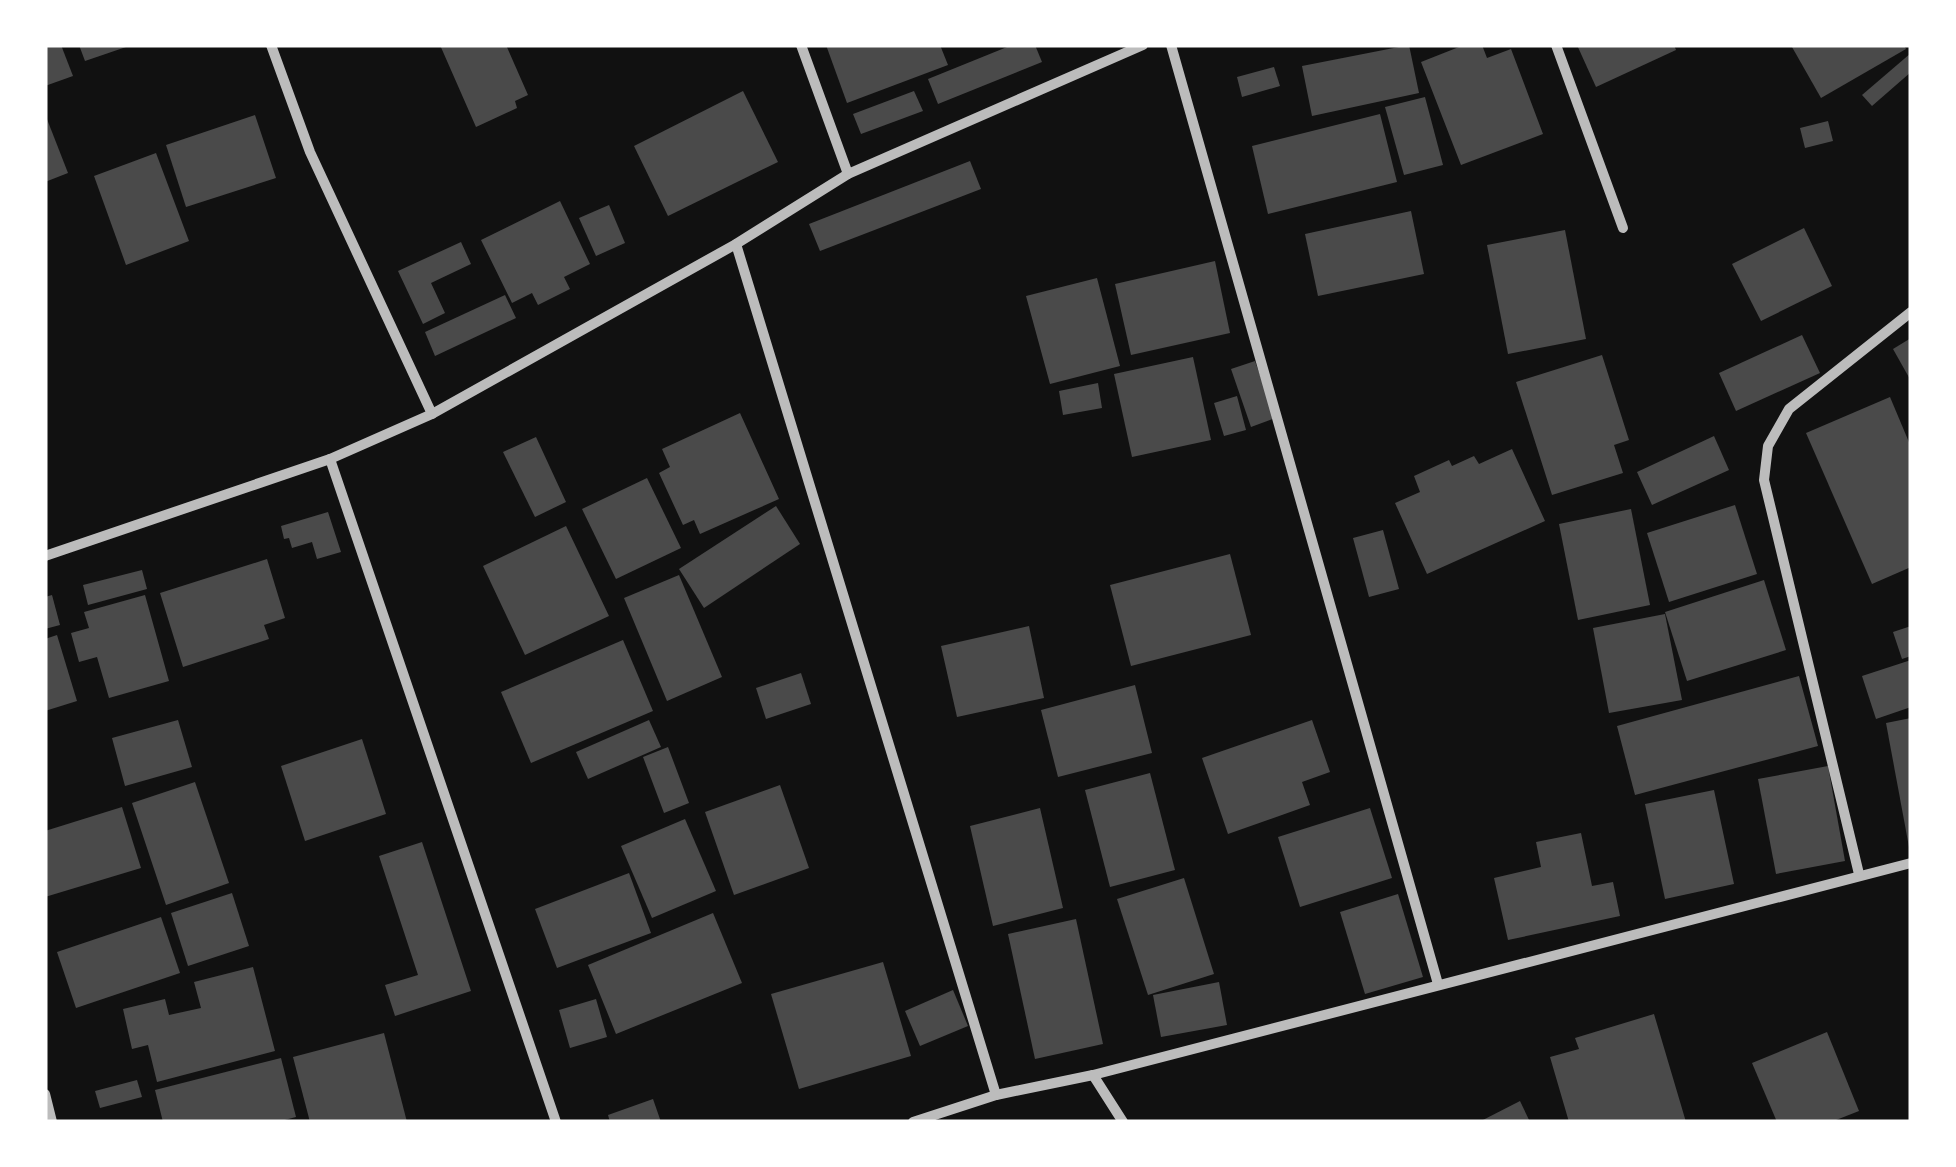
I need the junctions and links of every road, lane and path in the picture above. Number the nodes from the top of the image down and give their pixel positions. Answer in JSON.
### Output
{"nodes":[{"id":1,"x":271,"y":45,"type":"edge"},
{"id":2,"x":801,"y":45,"type":"edge"},
{"id":3,"x":1143,"y":45,"type":"edge"},
{"id":4,"x":1171,"y":45,"type":"edge"},
{"id":5,"x":1556,"y":45,"type":"edge"},
{"id":6,"x":848,"y":174,"type":"junction"},
{"id":7,"x":1623,"y":228,"type":"dead end"},
{"id":8,"x":736,"y":244,"type":"junction"},
{"id":9,"x":1911,"y":312,"type":"edge"},
{"id":10,"x":432,"y":414,"type":"junction"},
{"id":11,"x":330,"y":458,"type":"junction"},
{"id":12,"x":45,"y":556,"type":"edge"},
{"id":13,"x":1911,"y":863,"type":"edge"},
{"id":14,"x":1859,"y":874,"type":"junction"},
{"id":15,"x":1438,"y":984,"type":"junction"},
{"id":16,"x":1093,"y":1075,"type":"junction"},
{"id":17,"x":45,"y":1094,"type":"edge"},
{"id":18,"x":996,"y":1095,"type":"junction"},
{"id":19,"x":52,"y":1122,"type":"edge"},
{"id":20,"x":556,"y":1122,"type":"edge"},
{"id":21,"x":912,"y":1122,"type":"edge"},
{"id":22,"x":1124,"y":1122,"type":"edge"}],
"edges":[{"from":1,"to":10,"type":"street"},
{"from":2,"to":6,"type":"street"},
{"from":3,"to":6,"type":"street"},
{"from":4,"to":15,"type":"street"},
{"from":5,"to":7,"type":"street"},
{"from":6,"to":8,"type":"street"},
{"from":8,"to":10,"type":"street"},
{"from":8,"to":18,"type":"street"},
{"from":9,"to":14,"type":"street"},
{"from":10,"to":11,"type":"street"},
{"from":11,"to":12,"type":"street"},
{"from":11,"to":20,"type":"street"},
{"from":13,"to":14,"type":"street"},
{"from":14,"to":15,"type":"street"},
{"from":15,"to":16,"type":"street"},
{"from":16,"to":18,"type":"street"},
{"from":16,"to":22,"type":"street"},
{"from":17,"to":19,"type":"street"},
{"from":18,"to":21,"type":"street"}]}
